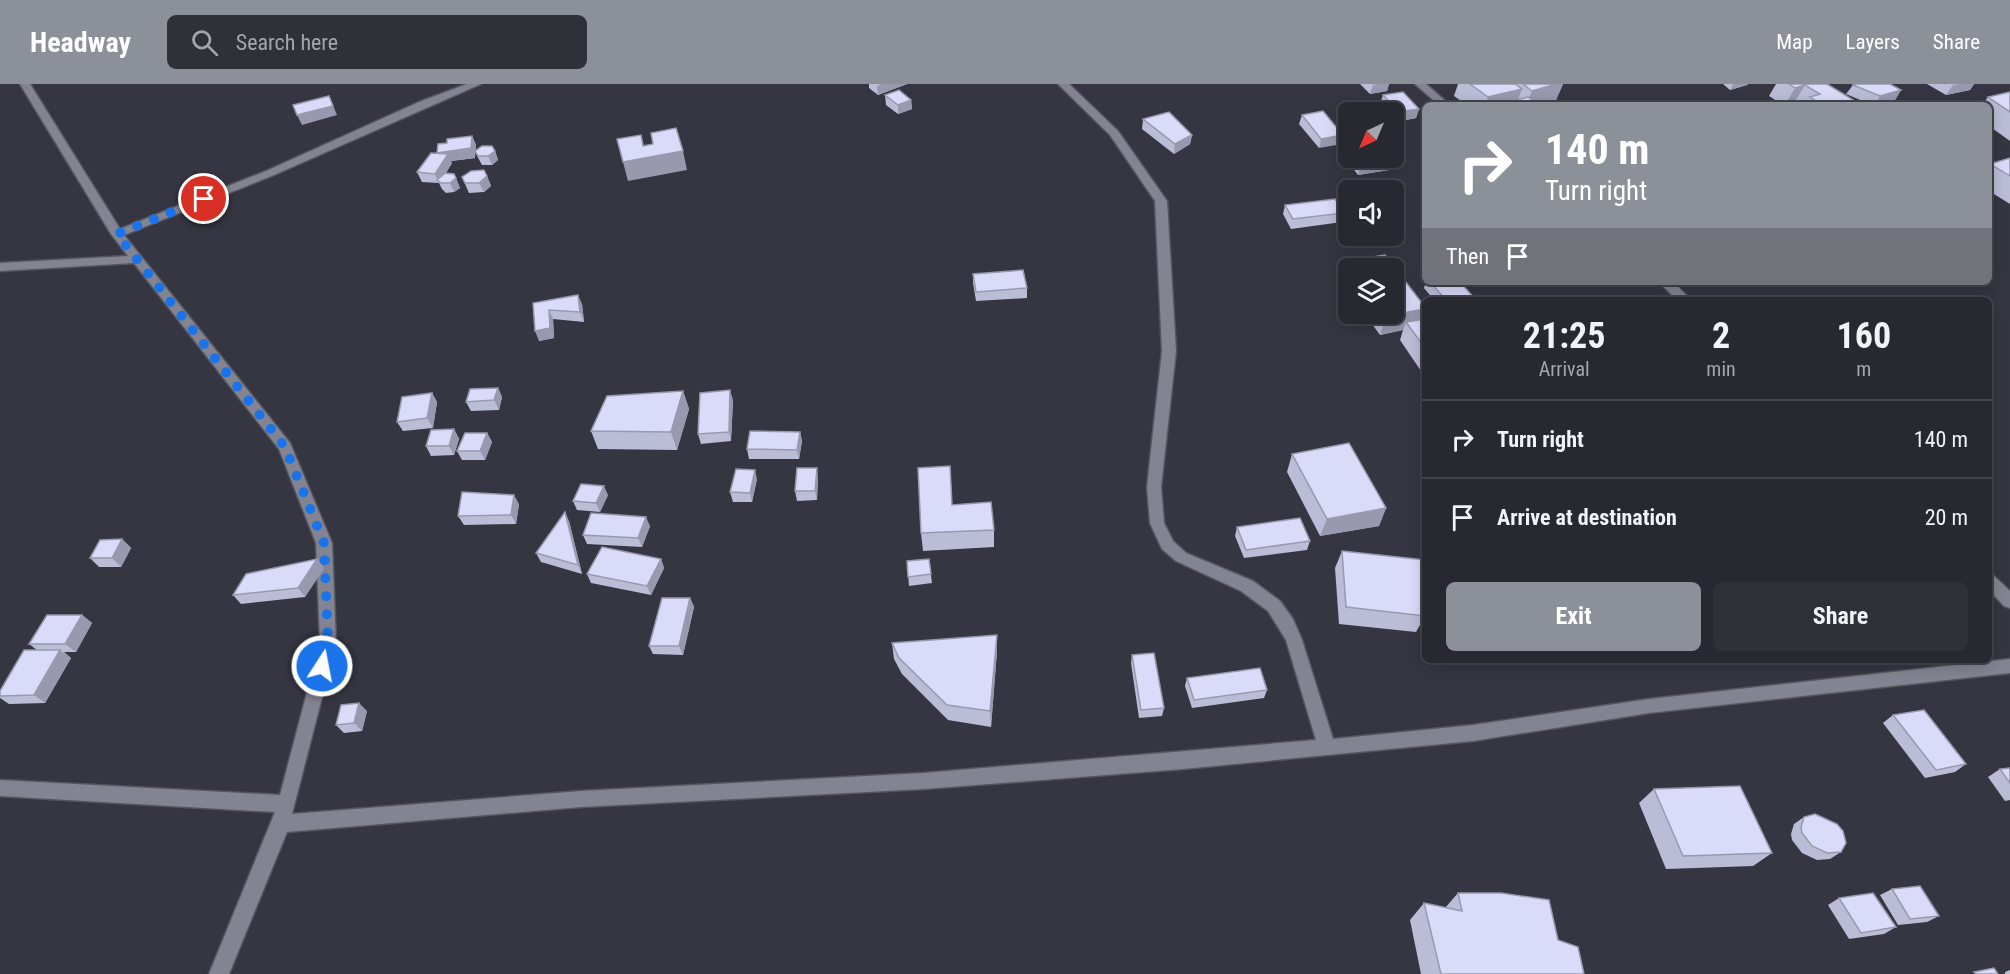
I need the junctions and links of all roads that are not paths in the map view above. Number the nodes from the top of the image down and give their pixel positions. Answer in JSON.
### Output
{"nodes":[{"id":1,"x":25,"y":84,"type":"edge"},
{"id":2,"x":476,"y":84,"type":"edge"},
{"id":3,"x":1063,"y":84,"type":"edge"},
{"id":4,"x":1420,"y":84,"type":"edge"},
{"id":5,"x":1441,"y":102,"type":"edge"},
{"id":6,"x":117,"y":234,"type":"junction"},
{"id":7,"x":138,"y":259,"type":"junction"},
{"id":8,"x":0,"y":267,"type":"edge"},
{"id":9,"x":1668,"y":285,"type":"edge"},
{"id":10,"x":1682,"y":297,"type":"edge"},
{"id":11,"x":1992,"y":583,"type":"edge"},
{"id":12,"x":2010,"y":601,"type":"edge"},
{"id":13,"x":2010,"y":666,"type":"edge"},
{"id":14,"x":1327,"y":747,"type":"junction"},
{"id":15,"x":0,"y":788,"type":"edge"},
{"id":16,"x":286,"y":804,"type":"junction"},
{"id":17,"x":281,"y":824,"type":"junction"},
{"id":18,"x":219,"y":974,"type":"edge"}],
"edges":[{"from":1,"to":6,"type":"street"},
{"from":2,"to":6,"type":"street"},
{"from":3,"to":14,"type":"street"},
{"from":4,"to":5,"type":"street"},
{"from":6,"to":7,"type":"street"},
{"from":7,"to":8,"type":"street"},
{"from":7,"to":16,"type":"street"},
{"from":9,"to":10,"type":"street"},
{"from":11,"to":12,"type":"street"},
{"from":13,"to":14,"type":"street"},
{"from":14,"to":17,"type":"street"},
{"from":15,"to":16,"type":"street"},
{"from":16,"to":17,"type":"street"},
{"from":17,"to":18,"type":"street"}]}
